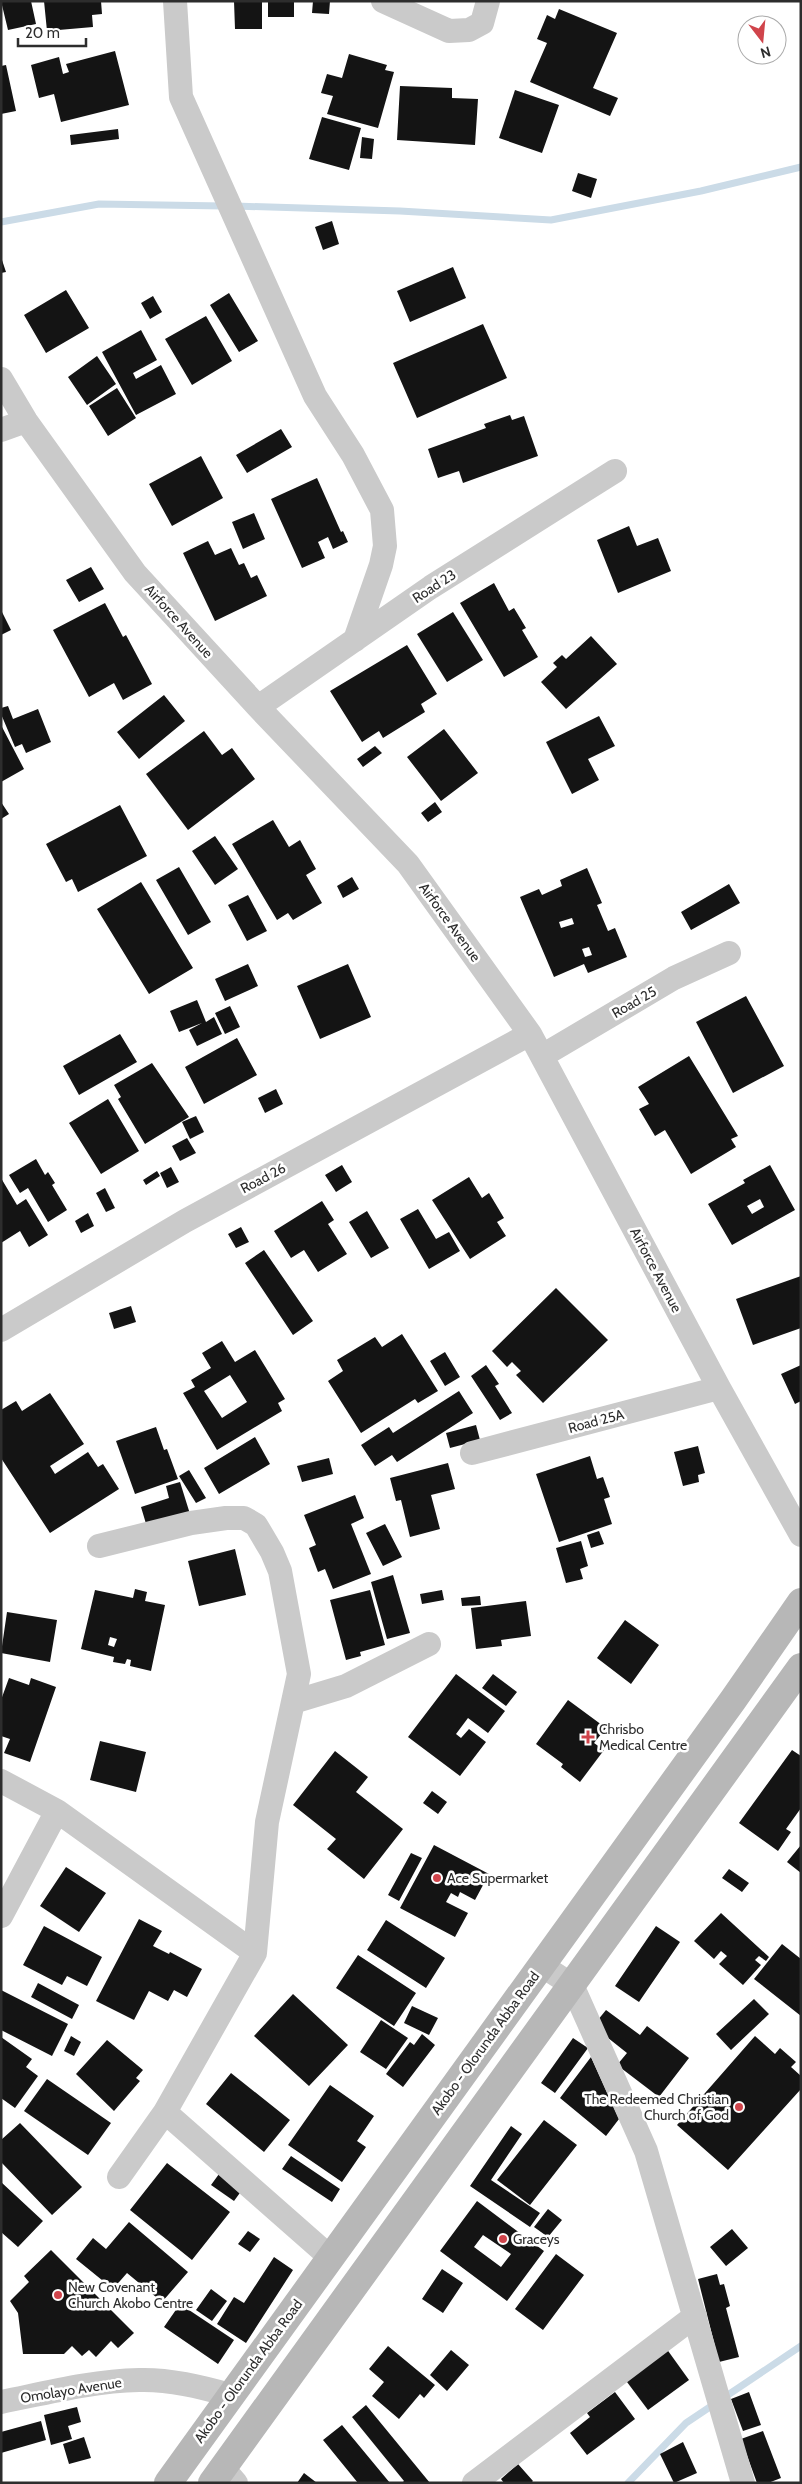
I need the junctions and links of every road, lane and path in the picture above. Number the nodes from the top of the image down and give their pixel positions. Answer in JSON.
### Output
{"nodes":[{"id":1,"x":175,"y":1,"type":"edge"},
{"id":2,"x":384,"y":1,"type":"edge"},
{"id":3,"x":488,"y":1,"type":"edge"},
{"id":4,"x":1,"y":379,"type":"edge"},
{"id":5,"x":26,"y":421,"type":"junction"},
{"id":6,"x":1,"y":430,"type":"edge"},
{"id":7,"x":615,"y":471,"type":"dead end"},
{"id":8,"x":356,"y":640,"type":"junction"},
{"id":9,"x":258,"y":707,"type":"junction"},
{"id":10,"x":729,"y":953,"type":"dead end"},
{"id":11,"x":530,"y":1034,"type":"junction"},
{"id":12,"x":542,"y":1056,"type":"junction"},
{"id":13,"x":1,"y":1330,"type":"edge"},
{"id":14,"x":719,"y":1388,"type":"junction"},
{"id":15,"x":472,"y":1453,"type":"dead end"},
{"id":16,"x":801,"y":1535,"type":"edge"},
{"id":17,"x":99,"y":1546,"type":"dead end"},
{"id":18,"x":801,"y":1602,"type":"edge"},
{"id":19,"x":429,"y":1644,"type":"dead end"},
{"id":20,"x":801,"y":1667,"type":"edge"},
{"id":21,"x":293,"y":1702,"type":"junction"},
{"id":22,"x":1,"y":1781,"type":"edge"},
{"id":23,"x":58,"y":1810,"type":"junction"},
{"id":24,"x":1,"y":1916,"type":"edge"},
{"id":25,"x":255,"y":1953,"type":"junction"},
{"id":26,"x":541,"y":1965,"type":"junction"},
{"id":27,"x":572,"y":1985,"type":"junction"},
{"id":28,"x":165,"y":2112,"type":"junction"},
{"id":29,"x":119,"y":2176,"type":"dead end"},
{"id":30,"x":331,"y":2258,"type":"junction"},
{"id":31,"x":695,"y":2316,"type":"junction"},
{"id":32,"x":230,"y":2395,"type":"junction"},
{"id":33,"x":1,"y":2402,"type":"edge"},
{"id":34,"x":224,"y":2478,"type":"edge"},
{"id":35,"x":168,"y":2483,"type":"edge"},
{"id":36,"x":474,"y":2483,"type":"edge"},
{"id":37,"x":744,"y":2483,"type":"edge"}],
"edges":[{"from":1,"to":8,"type":"street"},
{"from":2,"to":3,"type":"street"},
{"from":4,"to":5,"type":"street","name":"Airforce Avenue"},
{"from":5,"to":6,"type":"street"},
{"from":5,"to":9,"type":"street","name":"Airforce Avenue"},
{"from":7,"to":8,"type":"street","name":"Road 23"},
{"from":8,"to":9,"type":"street","name":"Road 23"},
{"from":9,"to":11,"type":"street","name":"Airforce Avenue"},
{"from":10,"to":12,"type":"street","name":"Road 25"},
{"from":11,"to":12,"type":"street","name":"Airforce Avenue"},
{"from":11,"to":13,"type":"street","name":"Road 26"},
{"from":12,"to":14,"type":"street","name":"Airforce Avenue"},
{"from":14,"to":15,"type":"street","name":"Road 25A"},
{"from":14,"to":16,"type":"street","name":"Airforce Avenue"},
{"from":17,"to":21,"type":"street"},
{"from":18,"to":26,"type":"main road","name":"Akobo - Olorunda Abba Road"},
{"from":19,"to":21,"type":"street"},
{"from":20,"to":27,"type":"main road"},
{"from":21,"to":25,"type":"street"},
{"from":22,"to":23,"type":"street"},
{"from":23,"to":24,"type":"street"},
{"from":23,"to":25,"type":"street"},
{"from":25,"to":28,"type":"street"},
{"from":26,"to":27,"type":"street"},
{"from":26,"to":30,"type":"main road","name":"Akobo - Olorunda Abba Road"},
{"from":27,"to":31,"type":"street"},
{"from":27,"to":34,"type":"main road"},
{"from":28,"to":29,"type":"street"},
{"from":28,"to":30,"type":"street"},
{"from":30,"to":32,"type":"main road","name":"Akobo - Olorunda Abba Road"},
{"from":31,"to":36,"type":"street"},
{"from":31,"to":37,"type":"street"},
{"from":32,"to":33,"type":"street","name":"Omolayo Avenue"},
{"from":32,"to":35,"type":"main road","name":"Akobo - Olorunda Abba Road"}]}
